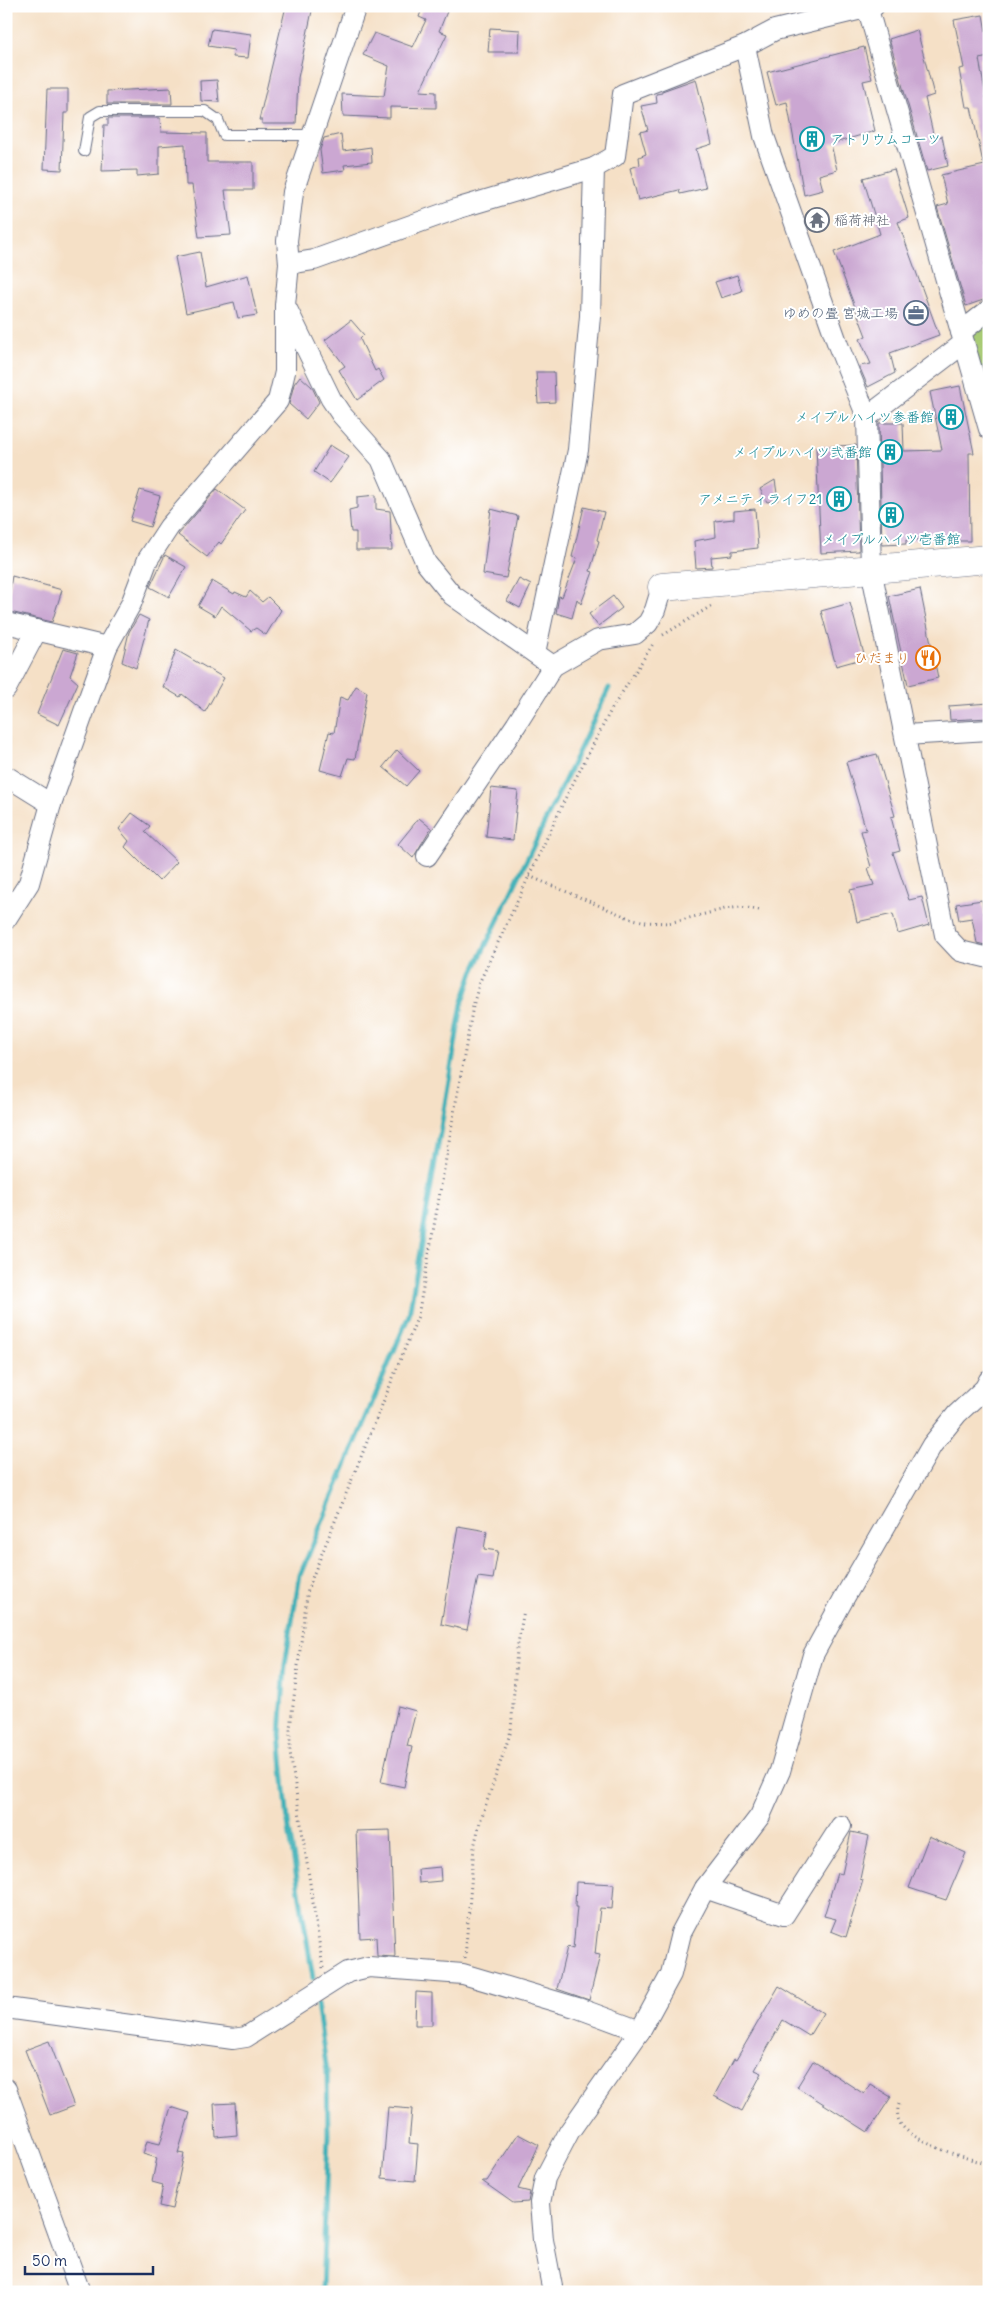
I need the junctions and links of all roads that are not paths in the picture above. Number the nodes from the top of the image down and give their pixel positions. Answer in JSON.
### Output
{"nodes":[{"id":1,"x":356,"y":6,"type":"edge"},
{"id":2,"x":870,"y":7,"type":"edge"},
{"id":3,"x":745,"y":46,"type":"junction"},
{"id":4,"x":311,"y":135,"type":"junction"},
{"id":5,"x":84,"y":151,"type":"dead end"},
{"id":6,"x":594,"y":168,"type":"junction"},
{"id":7,"x":288,"y":264,"type":"junction"},
{"id":8,"x":285,"y":305,"type":"junction"},
{"id":9,"x":989,"y":310,"type":"edge"},
{"id":10,"x":963,"y":337,"type":"junction"},
{"id":11,"x":866,"y":418,"type":"junction"},
{"id":12,"x":989,"y":429,"type":"edge"},
{"id":13,"x":989,"y":559,"type":"edge"},
{"id":14,"x":870,"y":569,"type":"junction"},
{"id":15,"x":662,"y":587,"type":"joint"},
{"id":16,"x":6,"y":623,"type":"edge"},
{"id":17,"x":37,"y":630,"type":"junction"},
{"id":18,"x":108,"y":647,"type":"junction"},
{"id":19,"x":535,"y":653,"type":"junction"},
{"id":20,"x":553,"y":666,"type":"junction"},
{"id":21,"x":6,"y":689,"type":"edge"},
{"id":22,"x":989,"y":730,"type":"edge"},
{"id":23,"x":905,"y":735,"type":"junction"},
{"id":24,"x":6,"y":776,"type":"edge"},
{"id":25,"x":51,"y":804,"type":"junction"},
{"id":26,"x":427,"y":856,"type":"dead end"},
{"id":27,"x":6,"y":919,"type":"edge"},
{"id":28,"x":989,"y":958,"type":"edge"},
{"id":29,"x":989,"y":1380,"type":"edge"},
{"id":30,"x":841,"y":1826,"type":"dead end"},
{"id":31,"x":706,"y":1888,"type":"junction"},
{"id":32,"x":6,"y":2008,"type":"edge"},
{"id":33,"x":640,"y":2031,"type":"junction"},
{"id":34,"x":6,"y":2089,"type":"edge"},
{"id":35,"x":80,"y":2292,"type":"edge"},
{"id":36,"x":553,"y":2292,"type":"edge"}],
"edges":[{"from":1,"to":4,"type":"street"},
{"from":2,"to":3,"type":"street"},
{"from":2,"to":10,"type":"street"},
{"from":3,"to":6,"type":"street"},
{"from":3,"to":11,"type":"street"},
{"from":4,"to":5,"type":"lane"},
{"from":4,"to":7,"type":"street"},
{"from":6,"to":7,"type":"street"},
{"from":6,"to":19,"type":"street"},
{"from":7,"to":8,"type":"street"},
{"from":8,"to":18,"type":"street"},
{"from":8,"to":19,"type":"street"},
{"from":9,"to":10,"type":"street"},
{"from":10,"to":11,"type":"street"},
{"from":10,"to":12,"type":"street"},
{"from":11,"to":14,"type":"street"},
{"from":13,"to":14,"type":"street"},
{"from":14,"to":15,"type":"street"},
{"from":14,"to":23,"type":"street"},
{"from":15,"to":20,"type":"street"},
{"from":16,"to":17,"type":"street"},
{"from":17,"to":18,"type":"street"},
{"from":17,"to":21,"type":"street"},
{"from":18,"to":25,"type":"street"},
{"from":19,"to":20,"type":"street"},
{"from":20,"to":26,"type":"street"},
{"from":22,"to":23,"type":"street"},
{"from":23,"to":28,"type":"street"},
{"from":24,"to":25,"type":"street"},
{"from":25,"to":27,"type":"street"},
{"from":29,"to":31,"type":"street"},
{"from":30,"to":31,"type":"street"},
{"from":31,"to":33,"type":"street"},
{"from":32,"to":33,"type":"street"},
{"from":33,"to":36,"type":"street"},
{"from":34,"to":35,"type":"street"}]}
